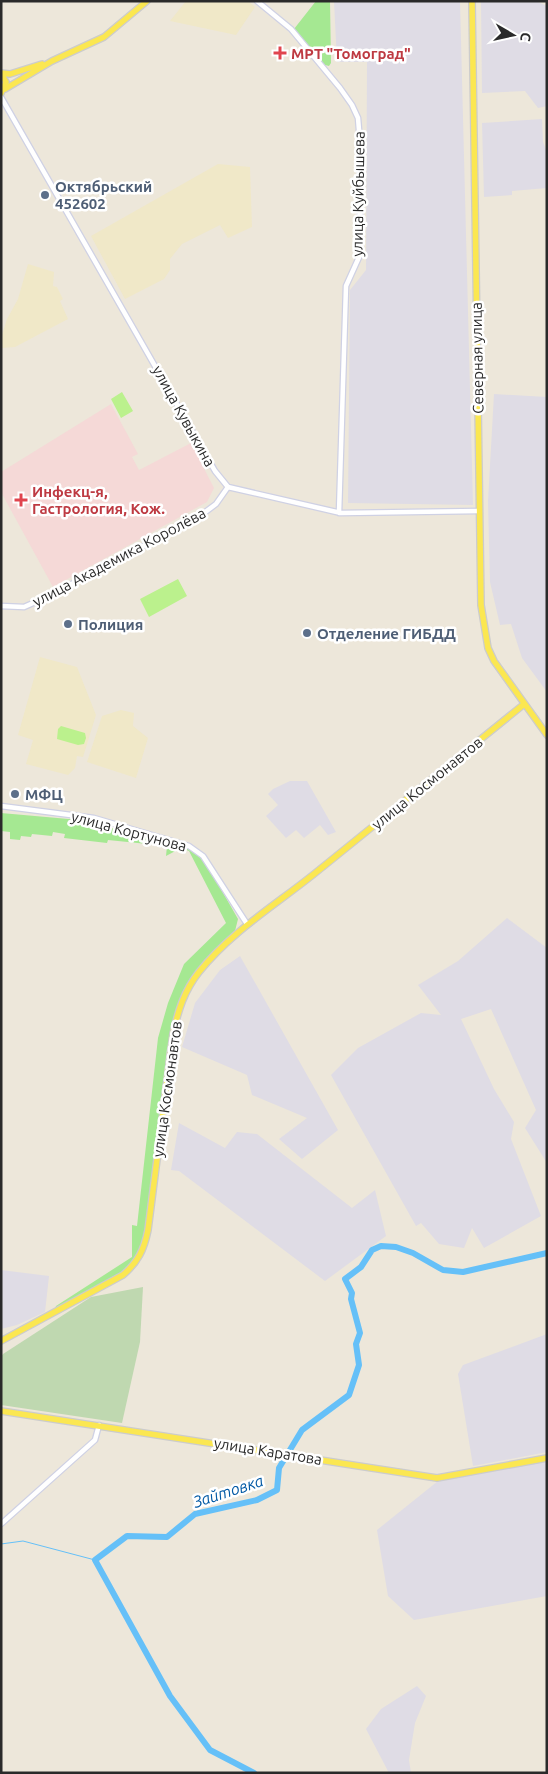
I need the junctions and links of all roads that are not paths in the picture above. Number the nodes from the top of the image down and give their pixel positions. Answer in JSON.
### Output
{"nodes":[{"id":1,"x":147,"y":1,"type":"edge"},
{"id":2,"x":257,"y":1,"type":"edge"},
{"id":3,"x":472,"y":1,"type":"edge"},
{"id":4,"x":52,"y":61,"type":"junction"},
{"id":5,"x":1,"y":74,"type":"edge"},
{"id":6,"x":2,"y":92,"type":"edge"},
{"id":7,"x":228,"y":487,"type":"junction"},
{"id":8,"x":478,"y":512,"type":"junction"},
{"id":9,"x":339,"y":513,"type":"junction"},
{"id":10,"x":1,"y":606,"type":"edge"},
{"id":11,"x":523,"y":705,"type":"junction"},
{"id":12,"x":547,"y":736,"type":"edge"},
{"id":13,"x":1,"y":806,"type":"edge"},
{"id":14,"x":247,"y":924,"type":"junction"},
{"id":15,"x":4,"y":1340,"type":"edge"},
{"id":16,"x":1,"y":1348,"type":"edge"},
{"id":17,"x":1,"y":1411,"type":"edge"},
{"id":18,"x":99,"y":1425,"type":"junction"},
{"id":19,"x":547,"y":1458,"type":"edge"},
{"id":20,"x":1,"y":1524,"type":"edge"}],
"edges":[{"from":1,"to":4,"type":"main road"},
{"from":2,"to":9,"type":"street","name":"улица Куйбышева"},
{"from":3,"to":8,"type":"main road","name":"Северная улица"},
{"from":4,"to":5,"type":"main road"},
{"from":4,"to":6,"type":"main road"},
{"from":5,"to":6,"type":"main road"},
{"from":6,"to":7,"type":"street","name":"улица Кувыкина"},
{"from":7,"to":9,"type":"street"},
{"from":7,"to":10,"type":"street","name":"улица Академика Королёва"},
{"from":8,"to":9,"type":"street"},
{"from":8,"to":11,"type":"main road","name":"Северная улица"},
{"from":11,"to":12,"type":"main road","name":"Северная улица"},
{"from":11,"to":14,"type":"main road","name":"улица Космонавтов"},
{"from":13,"to":14,"type":"street","name":"улица Кортунова"},
{"from":14,"to":15,"type":"main road","name":"улица Космонавтов"},
{"from":15,"to":16,"type":"main road"},
{"from":17,"to":18,"type":"main road","name":"улица Каратова"},
{"from":18,"to":19,"type":"main road","name":"улица Каратова"},
{"from":18,"to":20,"type":"street"}]}
